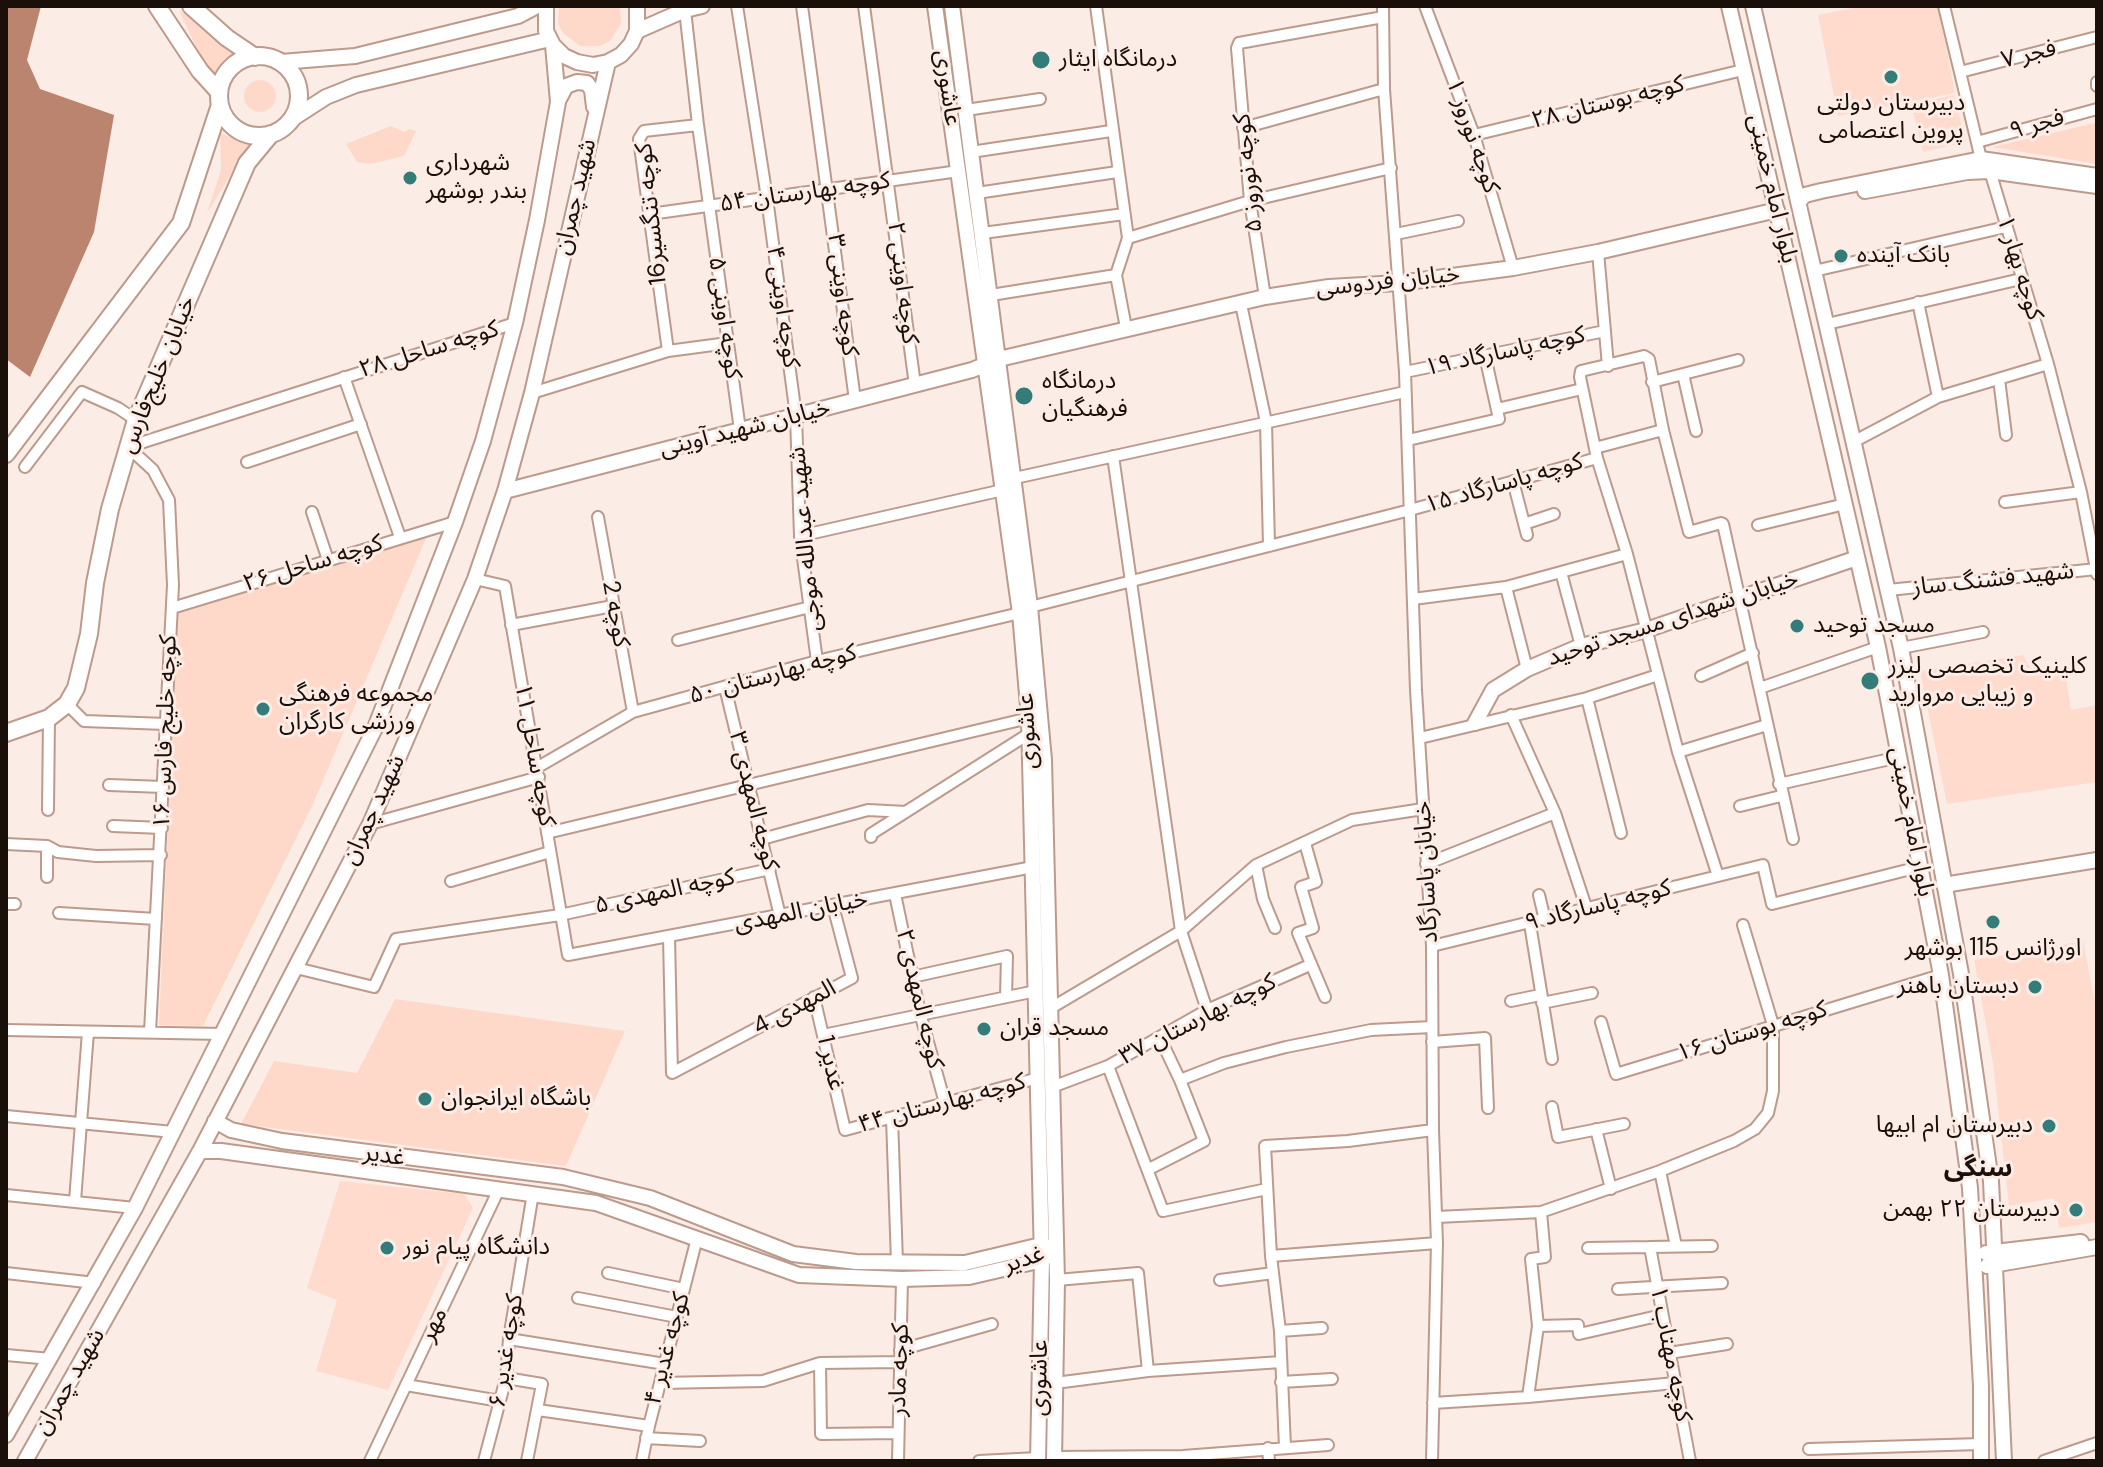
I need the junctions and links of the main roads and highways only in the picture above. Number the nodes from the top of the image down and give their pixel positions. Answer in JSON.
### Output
{"nodes":[{"id":1,"x":157,"y":6,"type":"edge"},
{"id":2,"x":191,"y":6,"type":"edge"},
{"id":3,"x":255,"y":57,"type":"junction"},
{"id":4,"x":220,"y":98,"type":"junction"},
{"id":5,"x":271,"y":134,"type":"junction"},
{"id":6,"x":6,"y":454,"type":"edge"},
{"id":7,"x":6,"y":733,"type":"edge"}],
"edges":[{"from":1,"to":4,"type":"main road"},
{"from":2,"to":3,"type":"main road"},
{"from":3,"to":4,"type":"main road"},
{"from":3,"to":5,"type":"main road"},
{"from":4,"to":5,"type":"main road"},
{"from":4,"to":6,"type":"main road"},
{"from":5,"to":7,"type":"main road","name":"خیابان خلیج‌فارس"}]}
